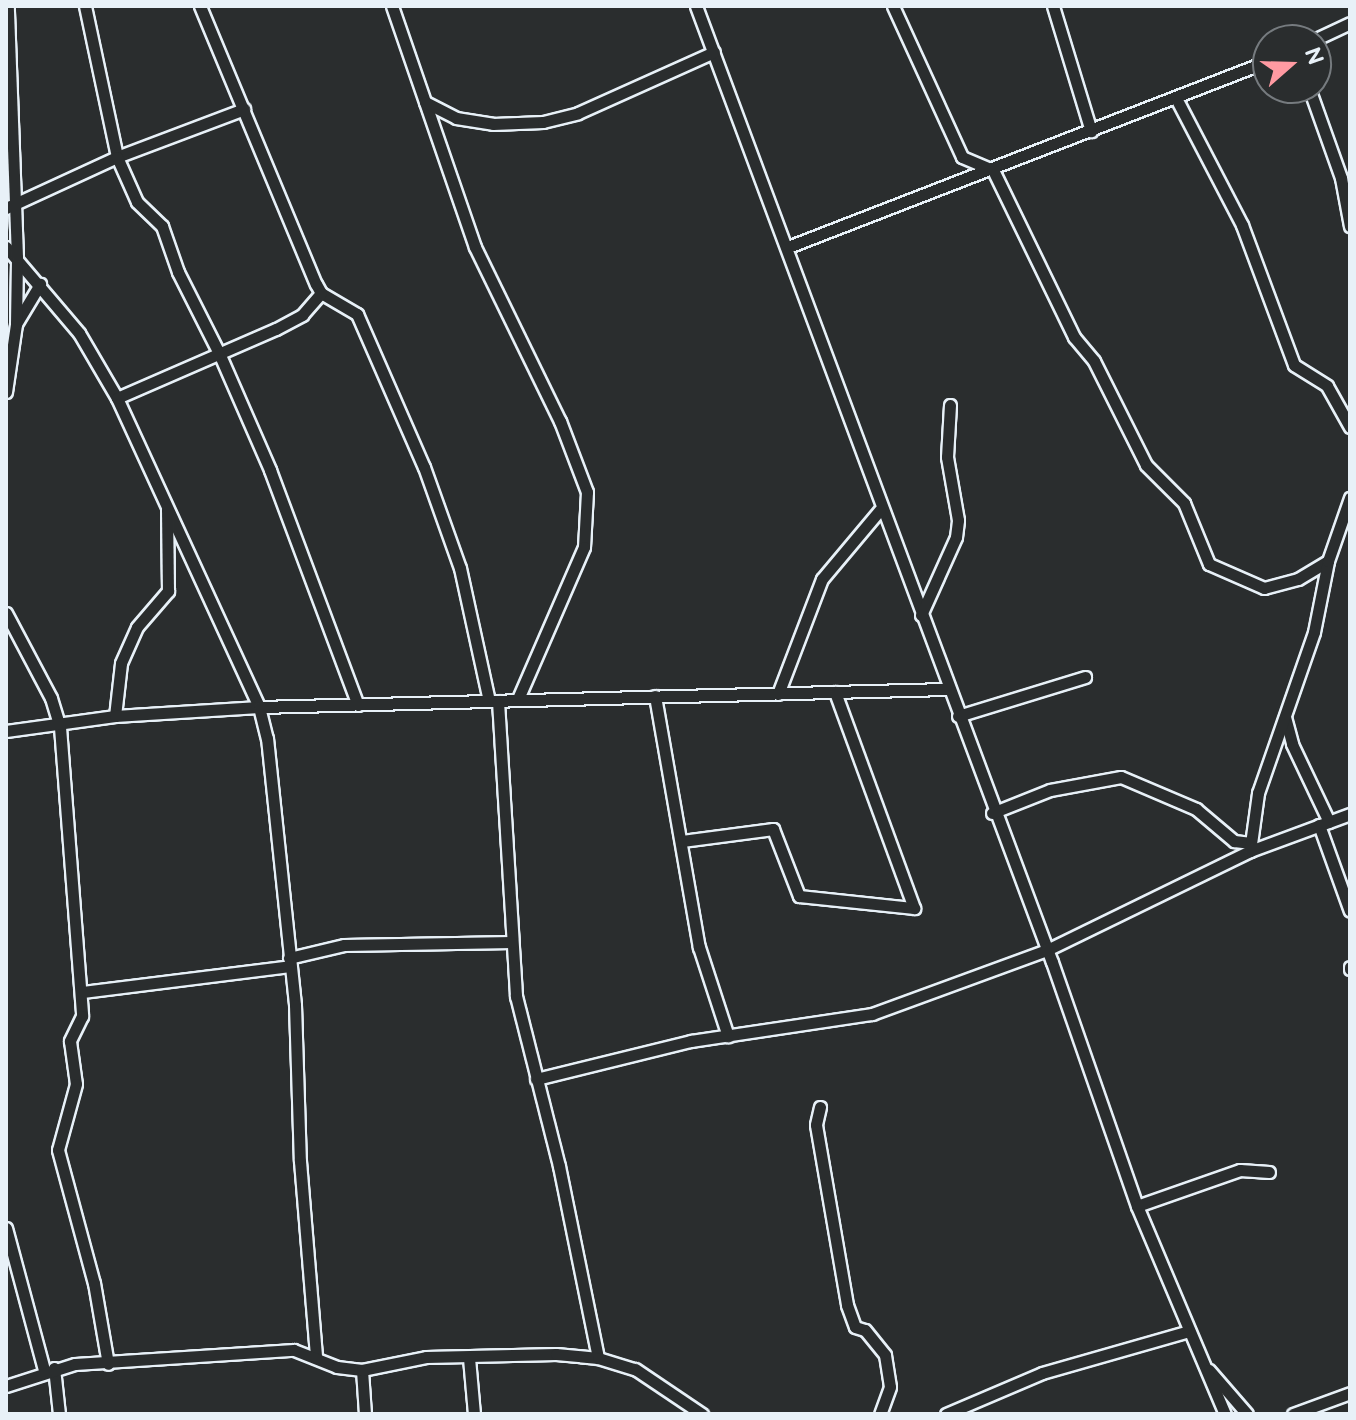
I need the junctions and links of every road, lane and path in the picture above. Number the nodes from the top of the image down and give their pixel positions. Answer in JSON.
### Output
{"nodes":[{"id":1,"x":8,"y":6,"type":"edge"},
{"id":2,"x":85,"y":6,"type":"edge"},
{"id":3,"x":200,"y":6,"type":"edge"},
{"id":4,"x":392,"y":6,"type":"edge"},
{"id":5,"x":696,"y":6,"type":"edge"},
{"id":6,"x":893,"y":6,"type":"edge"},
{"id":7,"x":1053,"y":6,"type":"edge"},
{"id":8,"x":714,"y":52,"type":"junction"},
{"id":9,"x":1252,"y":68,"type":"edge"},
{"id":10,"x":1177,"y":100,"type":"junction"},
{"id":11,"x":425,"y":102,"type":"junction"},
{"id":12,"x":1315,"y":104,"type":"edge"},
{"id":13,"x":244,"y":109,"type":"junction"},
{"id":14,"x":1091,"y":131,"type":"junction"},
{"id":15,"x":117,"y":157,"type":"junction"},
{"id":16,"x":993,"y":170,"type":"junction"},
{"id":17,"x":11,"y":205,"type":"edge"},
{"id":18,"x":1350,"y":226,"type":"edge"},
{"id":19,"x":6,"y":247,"type":"edge"},
{"id":20,"x":788,"y":247,"type":"junction"},
{"id":21,"x":17,"y":257,"type":"junction"},
{"id":22,"x":40,"y":284,"type":"junction"},
{"id":23,"x":321,"y":293,"type":"junction"},
{"id":24,"x":16,"y":324,"type":"junction"},
{"id":25,"x":219,"y":353,"type":"junction"},
{"id":26,"x":6,"y":392,"type":"edge"},
{"id":27,"x":117,"y":398,"type":"junction"},
{"id":28,"x":950,"y":405,"type":"dead end"},
{"id":29,"x":1350,"y":427,"type":"edge"},
{"id":30,"x":1350,"y":498,"type":"edge"},
{"id":31,"x":167,"y":500,"type":"junction"},
{"id":32,"x":880,"y":510,"type":"junction"},
{"id":33,"x":1328,"y":561,"type":"junction"},
{"id":34,"x":6,"y":613,"type":"edge"},
{"id":35,"x":921,"y":615,"type":"junction"},
{"id":36,"x":1085,"y":677,"type":"dead end"},
{"id":37,"x":948,"y":689,"type":"junction"},
{"id":38,"x":835,"y":692,"type":"junction"},
{"id":39,"x":778,"y":694,"type":"junction"},
{"id":40,"x":655,"y":696,"type":"junction"},
{"id":41,"x":518,"y":699,"type":"junction"},
{"id":42,"x":494,"y":701,"type":"junction"},
{"id":43,"x":358,"y":705,"type":"junction"},
{"id":44,"x":259,"y":707,"type":"junction"},
{"id":45,"x":115,"y":716,"type":"junction"},
{"id":46,"x":958,"y":716,"type":"junction"},
{"id":47,"x":1285,"y":717,"type":"junction"},
{"id":48,"x":60,"y":727,"type":"junction"},
{"id":49,"x":6,"y":731,"type":"edge"},
{"id":50,"x":992,"y":813,"type":"junction"},
{"id":51,"x":1350,"y":814,"type":"edge"},
{"id":52,"x":1324,"y":823,"type":"junction"},
{"id":53,"x":682,"y":841,"type":"junction"},
{"id":54,"x":1250,"y":847,"type":"junction"},
{"id":55,"x":1350,"y":911,"type":"edge"},
{"id":56,"x":512,"y":942,"type":"junction"},
{"id":57,"x":1047,"y":950,"type":"junction"},
{"id":58,"x":290,"y":962,"type":"junction"},
{"id":59,"x":82,"y":992,"type":"junction"},
{"id":60,"x":728,"y":1036,"type":"junction"},
{"id":61,"x":536,"y":1079,"type":"junction"},
{"id":62,"x":820,"y":1107,"type":"dead end"},
{"id":63,"x":1269,"y":1172,"type":"dead end"},
{"id":64,"x":1137,"y":1206,"type":"junction"},
{"id":65,"x":6,"y":1228,"type":"edge"},
{"id":66,"x":1189,"y":1331,"type":"junction"},
{"id":67,"x":316,"y":1355,"type":"junction"},
{"id":68,"x":1199,"y":1357,"type":"junction"},
{"id":69,"x":469,"y":1358,"type":"junction"},
{"id":70,"x":598,"y":1358,"type":"junction"},
{"id":71,"x":108,"y":1364,"type":"junction"},
{"id":72,"x":49,"y":1369,"type":"junction"},
{"id":73,"x":362,"y":1370,"type":"junction"},
{"id":74,"x":6,"y":1386,"type":"edge"},
{"id":75,"x":1350,"y":1393,"type":"edge"},
{"id":76,"x":59,"y":1414,"type":"edge"},
{"id":77,"x":365,"y":1414,"type":"edge"},
{"id":78,"x":474,"y":1414,"type":"edge"},
{"id":79,"x":702,"y":1414,"type":"edge"},
{"id":80,"x":880,"y":1414,"type":"edge"},
{"id":81,"x":946,"y":1414,"type":"edge"},
{"id":82,"x":1225,"y":1414,"type":"edge"},
{"id":83,"x":1247,"y":1414,"type":"edge"},
{"id":84,"x":1293,"y":1414,"type":"edge"}],
"edges":[{"from":1,"to":17,"type":"street"},
{"from":2,"to":15,"type":"street"},
{"from":3,"to":13,"type":"street"},
{"from":4,"to":11,"type":"street"},
{"from":5,"to":8,"type":"street"},
{"from":6,"to":16,"type":"street"},
{"from":7,"to":14,"type":"street"},
{"from":8,"to":11,"type":"street"},
{"from":8,"to":20,"type":"street"},
{"from":9,"to":10,"type":"street"},
{"from":10,"to":14,"type":"street"},
{"from":10,"to":29,"type":"street"},
{"from":11,"to":41,"type":"street"},
{"from":12,"to":18,"type":"street"},
{"from":13,"to":15,"type":"street"},
{"from":13,"to":23,"type":"street"},
{"from":14,"to":16,"type":"street"},
{"from":15,"to":17,"type":"street"},
{"from":15,"to":25,"type":"street"},
{"from":16,"to":20,"type":"street"},
{"from":16,"to":33,"type":"street"},
{"from":17,"to":21,"type":"street"},
{"from":19,"to":21,"type":"street"},
{"from":20,"to":32,"type":"street"},
{"from":21,"to":22,"type":"street"},
{"from":21,"to":24,"type":"street"},
{"from":22,"to":24,"type":"street"},
{"from":22,"to":27,"type":"street"},
{"from":23,"to":25,"type":"street"},
{"from":23,"to":42,"type":"street"},
{"from":24,"to":26,"type":"street"},
{"from":25,"to":27,"type":"street"},
{"from":25,"to":43,"type":"street"},
{"from":27,"to":31,"type":"street"},
{"from":28,"to":35,"type":"street"},
{"from":30,"to":33,"type":"street"},
{"from":31,"to":44,"type":"street"},
{"from":31,"to":45,"type":"street"},
{"from":32,"to":35,"type":"street"},
{"from":32,"to":39,"type":"street"},
{"from":33,"to":47,"type":"street"},
{"from":34,"to":48,"type":"street"},
{"from":35,"to":37,"type":"street"},
{"from":36,"to":46,"type":"street"},
{"from":37,"to":38,"type":"street"},
{"from":37,"to":46,"type":"street"},
{"from":38,"to":39,"type":"street"},
{"from":38,"to":53,"type":"street"},
{"from":39,"to":40,"type":"street"},
{"from":40,"to":41,"type":"street"},
{"from":40,"to":53,"type":"street"},
{"from":41,"to":42,"type":"street"},
{"from":42,"to":43,"type":"street"},
{"from":42,"to":56,"type":"street"},
{"from":43,"to":44,"type":"street"},
{"from":44,"to":45,"type":"street"},
{"from":44,"to":58,"type":"street"},
{"from":45,"to":48,"type":"street"},
{"from":46,"to":50,"type":"street"},
{"from":47,"to":52,"type":"street"},
{"from":47,"to":54,"type":"street"},
{"from":48,"to":49,"type":"street"},
{"from":48,"to":59,"type":"street"},
{"from":50,"to":54,"type":"street"},
{"from":50,"to":57,"type":"street"},
{"from":51,"to":52,"type":"street"},
{"from":52,"to":54,"type":"street"},
{"from":52,"to":55,"type":"street"},
{"from":53,"to":60,"type":"street"},
{"from":54,"to":57,"type":"street"},
{"from":56,"to":58,"type":"street"},
{"from":56,"to":61,"type":"street"},
{"from":57,"to":60,"type":"street"},
{"from":57,"to":64,"type":"street"},
{"from":58,"to":59,"type":"street"},
{"from":58,"to":67,"type":"street"},
{"from":59,"to":71,"type":"street"},
{"from":60,"to":61,"type":"street"},
{"from":61,"to":70,"type":"street"},
{"from":62,"to":80,"type":"street"},
{"from":63,"to":64,"type":"street"},
{"from":64,"to":66,"type":"street"},
{"from":65,"to":72,"type":"street"},
{"from":66,"to":68,"type":"street"},
{"from":66,"to":81,"type":"street"},
{"from":67,"to":71,"type":"street"},
{"from":67,"to":73,"type":"street"},
{"from":68,"to":82,"type":"street"},
{"from":68,"to":83,"type":"street"},
{"from":69,"to":70,"type":"street"},
{"from":69,"to":73,"type":"street"},
{"from":69,"to":78,"type":"street"},
{"from":70,"to":79,"type":"street"},
{"from":71,"to":72,"type":"street"},
{"from":72,"to":74,"type":"street"},
{"from":72,"to":76,"type":"street"},
{"from":73,"to":77,"type":"street"},
{"from":75,"to":84,"type":"street"}]}
